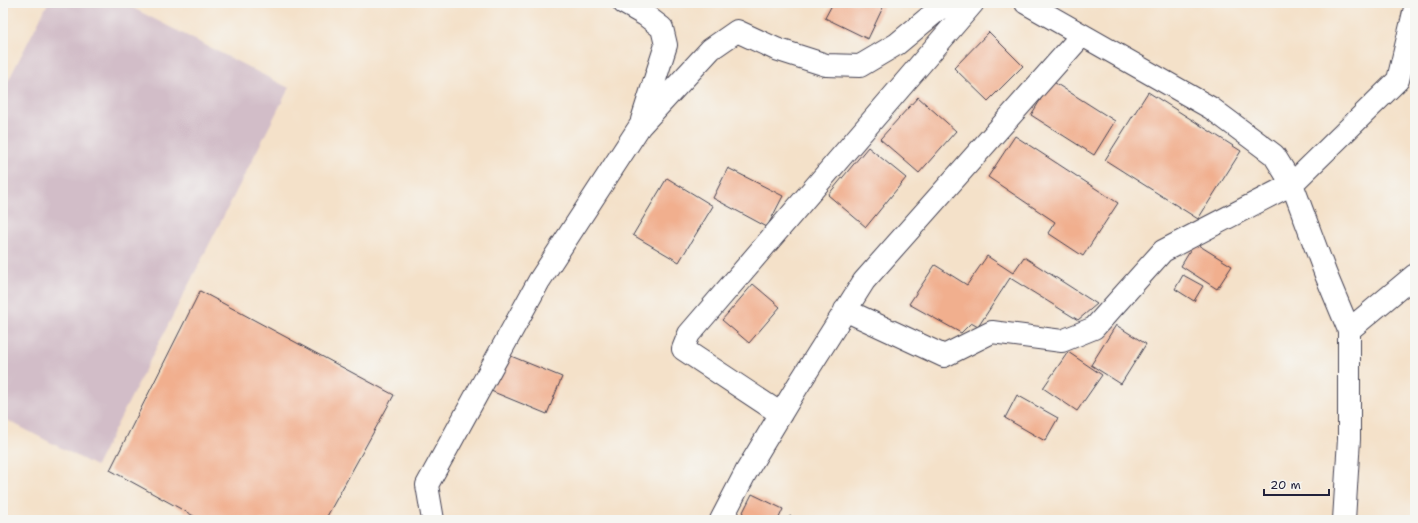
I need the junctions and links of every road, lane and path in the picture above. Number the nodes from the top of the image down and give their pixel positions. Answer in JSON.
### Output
{"nodes":[{"id":1,"x":624,"y":3,"type":"edge"},
{"id":2,"x":951,"y":3,"type":"edge"},
{"id":3,"x":973,"y":3,"type":"edge"},
{"id":4,"x":1026,"y":3,"type":"edge"},
{"id":5,"x":1415,"y":8,"type":"edge"},
{"id":6,"x":1082,"y":35,"type":"junction"},
{"id":7,"x":1406,"y":81,"type":"edge"},
{"id":8,"x":640,"y":126,"type":"junction"},
{"id":9,"x":1292,"y":184,"type":"junction"},
{"id":10,"x":1415,"y":275,"type":"edge"},
{"id":11,"x":845,"y":310,"type":"junction"},
{"id":12,"x":1350,"y":330,"type":"junction"},
{"id":13,"x":781,"y":414,"type":"junction"},
{"id":14,"x":433,"y":520,"type":"edge"},
{"id":15,"x":721,"y":520,"type":"edge"},
{"id":16,"x":1344,"y":520,"type":"edge"}],
"edges":[{"from":1,"to":8,"type":"street"},
{"from":2,"to":8,"type":"street"},
{"from":3,"to":13,"type":"street"},
{"from":4,"to":6,"type":"street"},
{"from":5,"to":7,"type":"street"},
{"from":6,"to":9,"type":"street"},
{"from":6,"to":11,"type":"street"},
{"from":7,"to":9,"type":"street"},
{"from":8,"to":14,"type":"street"},
{"from":9,"to":11,"type":"street"},
{"from":9,"to":12,"type":"street"},
{"from":10,"to":12,"type":"street"},
{"from":11,"to":13,"type":"street"},
{"from":12,"to":16,"type":"street"},
{"from":13,"to":15,"type":"street"}]}
